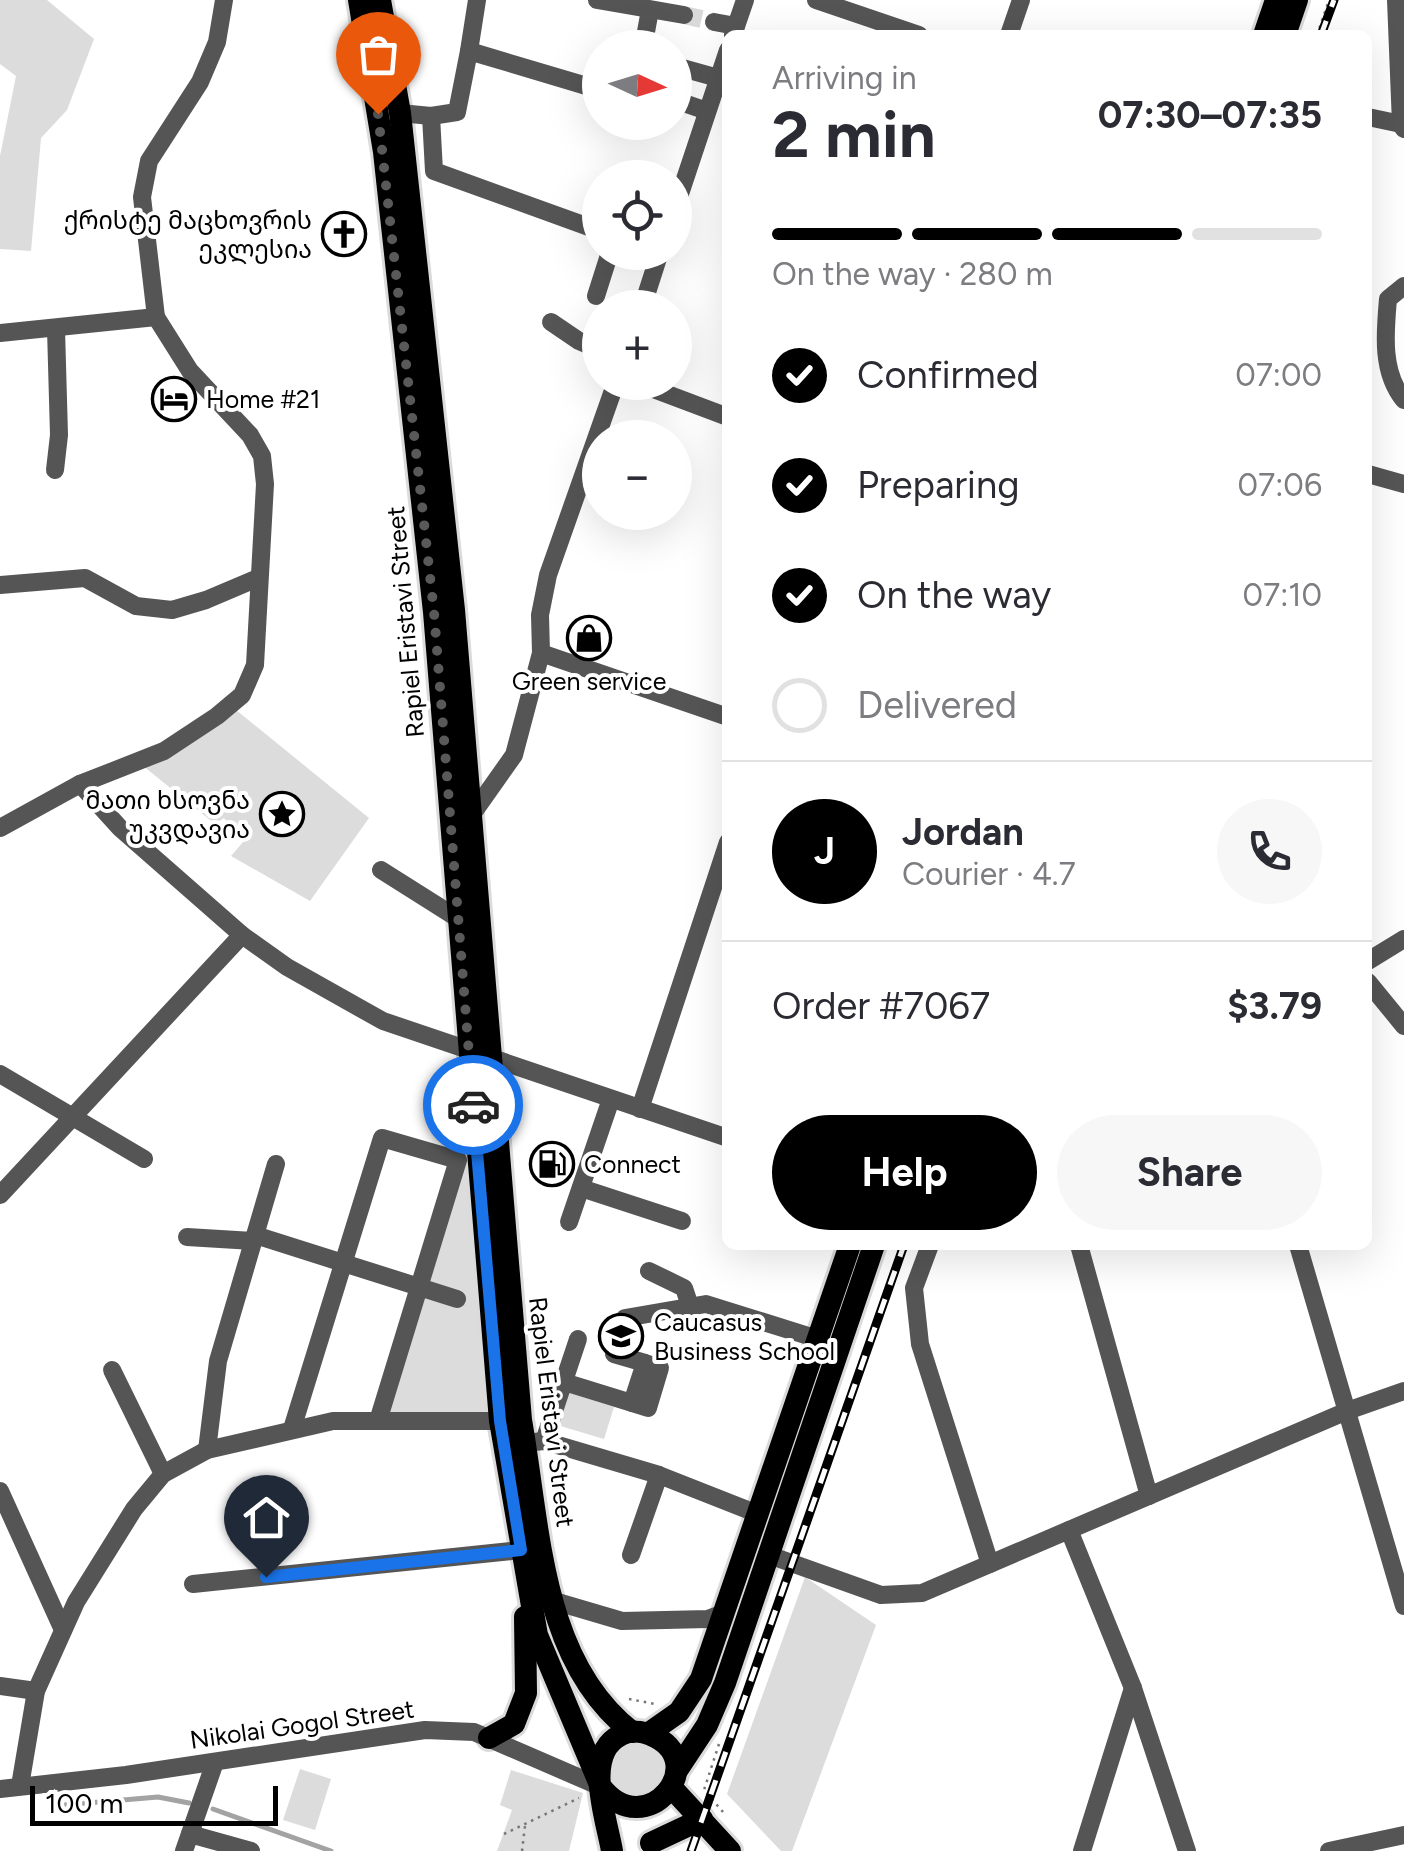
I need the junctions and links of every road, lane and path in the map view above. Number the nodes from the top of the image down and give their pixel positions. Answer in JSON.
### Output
{"nodes":[{"id":1,"x":224,"y":0,"type":"edge"},
{"id":2,"x":359,"y":0,"type":"edge"},
{"id":3,"x":380,"y":0,"type":"edge"},
{"id":4,"x":477,"y":0,"type":"edge"},
{"id":5,"x":597,"y":0,"type":"edge"},
{"id":6,"x":745,"y":0,"type":"edge"},
{"id":7,"x":816,"y":0,"type":"edge"},
{"id":8,"x":1021,"y":0,"type":"edge"},
{"id":9,"x":1276,"y":0,"type":"edge"},
{"id":10,"x":1297,"y":0,"type":"edge"},
{"id":11,"x":1329,"y":0,"type":"edge"},
{"id":12,"x":1396,"y":0,"type":"edge"},
{"id":13,"x":650,"y":10,"type":"junction"},
{"id":14,"x":684,"y":15,"type":"tunnel mouth"},
{"id":15,"x":714,"y":22,"type":"tunnel mouth"},
{"id":16,"x":646,"y":30,"type":"edge"},
{"id":17,"x":732,"y":30,"type":"edge"},
{"id":18,"x":734,"y":30,"type":"edge"},
{"id":19,"x":904,"y":30,"type":"edge"},
{"id":20,"x":1011,"y":30,"type":"edge"},
{"id":21,"x":1266,"y":30,"type":"edge"},
{"id":22,"x":1288,"y":30,"type":"edge"},
{"id":23,"x":1319,"y":30,"type":"edge"},
{"id":24,"x":469,"y":51,"type":"junction"},
{"id":25,"x":722,"y":67,"type":"edge"},
{"id":26,"x":692,"y":71,"type":"edge"},
{"id":27,"x":718,"y":78,"type":"junction"},
{"id":28,"x":582,"y":85,"type":"edge"},
{"id":29,"x":692,"y":106,"type":"edge"},
{"id":30,"x":707,"y":111,"type":"junction"},
{"id":31,"x":400,"y":113,"type":"junction"},
{"id":32,"x":430,"y":116,"type":"junction"},
{"id":33,"x":1372,"y":118,"type":"edge"},
{"id":34,"x":1402,"y":126,"type":"edge"},
{"id":35,"x":691,"y":160,"type":"edge"},
{"id":36,"x":582,"y":225,"type":"edge"},
{"id":37,"x":1404,"y":286,"type":"edge"},
{"id":38,"x":1388,"y":299,"type":"junction"},
{"id":39,"x":1372,"y":304,"type":"edge"},
{"id":40,"x":156,"y":317,"type":"junction"},
{"id":41,"x":551,"y":322,"type":"dead end"},
{"id":42,"x":56,"y":329,"type":"junction"},
{"id":43,"x":0,"y":333,"type":"edge"},
{"id":44,"x":582,"y":343,"type":"edge"},
{"id":45,"x":610,"y":400,"type":"edge"},
{"id":46,"x":683,"y":400,"type":"edge"},
{"id":47,"x":1404,"y":400,"type":"edge"},
{"id":48,"x":722,"y":415,"type":"edge"},
{"id":49,"x":56,"y":470,"type":"dead end"},
{"id":50,"x":1372,"y":475,"type":"edge"},
{"id":51,"x":1404,"y":484,"type":"edge"},
{"id":52,"x":258,"y":578,"type":"junction"},
{"id":53,"x":0,"y":585,"type":"edge"},
{"id":54,"x":541,"y":653,"type":"junction"},
{"id":55,"x":722,"y":715,"type":"edge"},
{"id":56,"x":80,"y":784,"type":"junction"},
{"id":57,"x":473,"y":813,"type":"junction"},
{"id":58,"x":0,"y":828,"type":"edge"},
{"id":59,"x":722,"y":860,"type":"edge"},
{"id":60,"x":380,"y":870,"type":"dead end"},
{"id":61,"x":457,"y":918,"type":"junction"},
{"id":62,"x":242,"y":936,"type":"junction"},
{"id":63,"x":1404,"y":939,"type":"edge"},
{"id":64,"x":1372,"y":959,"type":"edge"},
{"id":65,"x":1372,"y":987,"type":"edge"},
{"id":66,"x":1404,"y":1026,"type":"edge"},
{"id":67,"x":468,"y":1052,"type":"junction"},
{"id":68,"x":492,"y":1059,"type":"junction"},
{"id":69,"x":0,"y":1074,"type":"edge"},
{"id":70,"x":612,"y":1099,"type":"junction"},
{"id":71,"x":640,"y":1109,"type":"junction"},
{"id":72,"x":70,"y":1117,"type":"junction"},
{"id":73,"x":722,"y":1136,"type":"edge"},
{"id":74,"x":144,"y":1159,"type":"dead end"},
{"id":75,"x":276,"y":1164,"type":"dead end"},
{"id":76,"x":580,"y":1188,"type":"junction"},
{"id":77,"x":0,"y":1195,"type":"edge"},
{"id":78,"x":682,"y":1221,"type":"dead end"},
{"id":79,"x":569,"y":1222,"type":"dead end"},
{"id":80,"x":187,"y":1237,"type":"dead end"},
{"id":81,"x":254,"y":1238,"type":"junction"},
{"id":82,"x":848,"y":1250,"type":"edge"},
{"id":83,"x":872,"y":1250,"type":"edge"},
{"id":84,"x":928,"y":1250,"type":"edge"},
{"id":85,"x":1080,"y":1250,"type":"edge"},
{"id":86,"x":1299,"y":1250,"type":"edge"},
{"id":87,"x":343,"y":1264,"type":"junction"},
{"id":88,"x":649,"y":1272,"type":"dead end"},
{"id":89,"x":419,"y":1288,"type":"junction"},
{"id":90,"x":456,"y":1299,"type":"dead end"},
{"id":91,"x":690,"y":1306,"type":"junction"},
{"id":92,"x":578,"y":1339,"type":"dead end"},
{"id":93,"x":818,"y":1339,"type":"junction"},
{"id":94,"x":112,"y":1370,"type":"dead end"},
{"id":95,"x":564,"y":1382,"type":"junction"},
{"id":96,"x":1404,"y":1391,"type":"edge"},
{"id":97,"x":1347,"y":1411,"type":"junction"},
{"id":98,"x":378,"y":1421,"type":"junction"},
{"id":99,"x":500,"y":1421,"type":"junction"},
{"id":100,"x":292,"y":1428,"type":"junction"},
{"id":101,"x":535,"y":1442,"type":"junction"},
{"id":102,"x":207,"y":1450,"type":"junction"},
{"id":103,"x":163,"y":1474,"type":"junction"},
{"id":104,"x":659,"y":1475,"type":"junction"},
{"id":105,"x":0,"y":1491,"type":"edge"},
{"id":106,"x":1149,"y":1496,"type":"junction"},
{"id":107,"x":758,"y":1514,"type":"junction"},
{"id":108,"x":1070,"y":1530,"type":"junction"},
{"id":109,"x":521,"y":1550,"type":"junction"},
{"id":110,"x":631,"y":1555,"type":"dead end"},
{"id":111,"x":769,"y":1555,"type":"junction"},
{"id":112,"x":990,"y":1564,"type":"junction"},
{"id":113,"x":525,"y":1579,"type":"junction"},
{"id":114,"x":193,"y":1584,"type":"dead end"},
{"id":115,"x":554,"y":1600,"type":"junction"},
{"id":116,"x":1404,"y":1606,"type":"edge"},
{"id":117,"x":724,"y":1613,"type":"junction"},
{"id":118,"x":64,"y":1630,"type":"junction"},
{"id":119,"x":702,"y":1679,"type":"junction"},
{"id":120,"x":0,"y":1686,"type":"edge"},
{"id":121,"x":1133,"y":1688,"type":"junction"},
{"id":122,"x":36,"y":1691,"type":"junction"},
{"id":123,"x":610,"y":1704,"type":"junction"},
{"id":124,"x":657,"y":1704,"type":"dead end"},
{"id":125,"x":680,"y":1712,"type":"junction"},
{"id":126,"x":572,"y":1724,"type":"junction"},
{"id":127,"x":707,"y":1725,"type":"junction"},
{"id":128,"x":640,"y":1732,"type":"junction"},
{"id":129,"x":490,"y":1738,"type":"junction"},
{"id":130,"x":215,"y":1762,"type":"junction"},
{"id":131,"x":675,"y":1778,"type":"junction"},
{"id":132,"x":20,"y":1786,"type":"junction"},
{"id":133,"x":601,"y":1787,"type":"junction"},
{"id":134,"x":0,"y":1789,"type":"edge"},
{"id":135,"x":654,"y":1804,"type":"junction"},
{"id":136,"x":702,"y":1819,"type":"junction"},
{"id":137,"x":526,"y":1825,"type":"junction"},
{"id":138,"x":504,"y":1834,"type":"dead end"},
{"id":139,"x":1404,"y":1835,"type":"edge"},
{"id":140,"x":187,"y":1842,"type":"edge"},
{"id":141,"x":649,"y":1847,"type":"edge"},
{"id":142,"x":251,"y":1851,"type":"edge"},
{"id":143,"x":522,"y":1851,"type":"edge"},
{"id":144,"x":612,"y":1851,"type":"edge"},
{"id":145,"x":730,"y":1851,"type":"edge"},
{"id":146,"x":1082,"y":1851,"type":"edge"},
{"id":147,"x":1188,"y":1851,"type":"edge"},
{"id":148,"x":1329,"y":1851,"type":"edge"}],
"edges":[{"from":1,"to":40,"type":"street"},
{"from":2,"to":61,"type":"main road","name":"Rapiel Eristavi Street"},
{"from":3,"to":31,"type":"main road","name":"Rapiel Eristavi Street"},
{"from":4,"to":24,"type":"street"},
{"from":5,"to":13,"type":"street"},
{"from":6,"to":18,"type":"street"},
{"from":7,"to":19,"type":"street"},
{"from":8,"to":20,"type":"street"},
{"from":9,"to":21,"type":"main road"},
{"from":10,"to":22,"type":"main road"},
{"from":11,"to":23,"type":"path"},
{"from":12,"to":34,"type":"street"},
{"from":13,"to":14,"type":"street"},
{"from":13,"to":16,"type":"street"},
{"from":15,"to":17,"type":"street"},
{"from":24,"to":28,"type":"street"},
{"from":24,"to":32,"type":"street"},
{"from":25,"to":27,"type":"street"},
{"from":26,"to":27,"type":"street"},
{"from":27,"to":30,"type":"street"},
{"from":29,"to":30,"type":"street"},
{"from":30,"to":35,"type":"street"},
{"from":31,"to":32,"type":"street"},
{"from":31,"to":57,"type":"main road","name":"Rapiel Eristavi Street"},
{"from":32,"to":36,"type":"street"},
{"from":33,"to":34,"type":"street"},
{"from":37,"to":38,"type":"street"},
{"from":38,"to":39,"type":"street"},
{"from":38,"to":47,"type":"street"},
{"from":40,"to":42,"type":"street"},
{"from":40,"to":52,"type":"street"},
{"from":41,"to":44,"type":"street"},
{"from":42,"to":43,"type":"street"},
{"from":42,"to":49,"type":"street"},
{"from":45,"to":54,"type":"street"},
{"from":46,"to":48,"type":"street"},
{"from":50,"to":51,"type":"street"},
{"from":52,"to":53,"type":"street"},
{"from":52,"to":56,"type":"street"},
{"from":54,"to":55,"type":"street"},
{"from":54,"to":57,"type":"street"},
{"from":56,"to":58,"type":"street"},
{"from":56,"to":62,"type":"street"},
{"from":57,"to":68,"type":"main road","name":"Rapiel Eristavi Street"},
{"from":59,"to":71,"type":"street"},
{"from":60,"to":61,"type":"street"},
{"from":61,"to":67,"type":"main road","name":"Rapiel Eristavi Street"},
{"from":62,"to":67,"type":"street"},
{"from":62,"to":72,"type":"street"},
{"from":63,"to":64,"type":"street"},
{"from":65,"to":66,"type":"street"},
{"from":67,"to":68,"type":"street"},
{"from":67,"to":99,"type":"main road","name":"Rapiel Eristavi Street"},
{"from":68,"to":70,"type":"street"},
{"from":68,"to":101,"type":"main road","name":"Rapiel Eristavi Street"},
{"from":69,"to":72,"type":"street"},
{"from":70,"to":71,"type":"street"},
{"from":70,"to":76,"type":"street"},
{"from":71,"to":73,"type":"street"},
{"from":72,"to":74,"type":"street"},
{"from":72,"to":77,"type":"street"},
{"from":75,"to":81,"type":"street"},
{"from":76,"to":78,"type":"street"},
{"from":76,"to":79,"type":"street"},
{"from":80,"to":81,"type":"street"},
{"from":81,"to":87,"type":"street"},
{"from":81,"to":102,"type":"street"},
{"from":82,"to":93,"type":"main road"},
{"from":83,"to":111,"type":"main road"},
{"from":84,"to":112,"type":"street"},
{"from":85,"to":106,"type":"street"},
{"from":86,"to":97,"type":"street"},
{"from":87,"to":89,"type":"street"},
{"from":87,"to":89,"type":"street"},
{"from":87,"to":100,"type":"street"},
{"from":88,"to":91,"type":"street"},
{"from":89,"to":90,"type":"street"},
{"from":89,"to":98,"type":"street"},
{"from":91,"to":93,"type":"street"},
{"from":91,"to":95,"type":"street"},
{"from":92,"to":95,"type":"street"},
{"from":93,"to":107,"type":"main road"},
{"from":94,"to":103,"type":"street"},
{"from":95,"to":101,"type":"street"},
{"from":96,"to":97,"type":"street"},
{"from":97,"to":106,"type":"street"},
{"from":97,"to":116,"type":"street"},
{"from":98,"to":99,"type":"street"},
{"from":98,"to":100,"type":"street"},
{"from":99,"to":109,"type":"main road","name":"Rapiel Eristavi Street"},
{"from":100,"to":102,"type":"street"},
{"from":101,"to":104,"type":"street"},
{"from":101,"to":115,"type":"main road","name":"Rapiel Eristavi Street"},
{"from":102,"to":103,"type":"street"},
{"from":103,"to":118,"type":"street"},
{"from":104,"to":107,"type":"street"},
{"from":104,"to":110,"type":"street"},
{"from":105,"to":118,"type":"street"},
{"from":106,"to":108,"type":"street"},
{"from":107,"to":117,"type":"main road"},
{"from":108,"to":112,"type":"street"},
{"from":108,"to":121,"type":"street"},
{"from":109,"to":113,"type":"main road","name":"Rapiel Eristavi Street"},
{"from":109,"to":114,"type":"street"},
{"from":111,"to":112,"type":"street"},
{"from":111,"to":127,"type":"main road"},
{"from":113,"to":126,"type":"main road"},
{"from":113,"to":129,"type":"main road"},
{"from":115,"to":117,"type":"street"},
{"from":115,"to":123,"type":"main road","name":"Rapiel Eristavi Street"},
{"from":117,"to":119,"type":"main road"},
{"from":118,"to":122,"type":"street"},
{"from":119,"to":123,"type":"main road"},
{"from":119,"to":125,"type":"main road"},
{"from":120,"to":122,"type":"street"},
{"from":121,"to":146,"type":"street"},
{"from":121,"to":147,"type":"street"},
{"from":122,"to":132,"type":"street"},
{"from":123,"to":124,"type":"path"},
{"from":123,"to":126,"type":"main road"},
{"from":123,"to":128,"type":"main road","name":"Rapiel Eristavi Street"},
{"from":125,"to":127,"type":"main road"},
{"from":125,"to":128,"type":"main road"},
{"from":126,"to":133,"type":"main road"},
{"from":127,"to":131,"type":"main road"},
{"from":128,"to":131,"type":"main road"},
{"from":128,"to":133,"type":"main road"},
{"from":129,"to":130,"type":"street","name":"Nikolai Gogol Street"},
{"from":129,"to":133,"type":"street","name":"Nikolai Gogol Street"},
{"from":130,"to":132,"type":"street","name":"Nikolai Gogol Street"},
{"from":130,"to":140,"type":"street"},
{"from":131,"to":135,"type":"main road"},
{"from":131,"to":136,"type":"main road"},
{"from":132,"to":134,"type":"street","name":"Nikolai Gogol Street"},
{"from":133,"to":135,"type":"main road"},
{"from":133,"to":137,"type":"path"},
{"from":133,"to":144,"type":"main road"},
{"from":135,"to":141,"type":"main road"},
{"from":136,"to":141,"type":"main road"},
{"from":136,"to":145,"type":"main road"},
{"from":137,"to":138,"type":"path"},
{"from":137,"to":143,"type":"path"},
{"from":139,"to":148,"type":"street"},
{"from":140,"to":142,"type":"street"}]}
